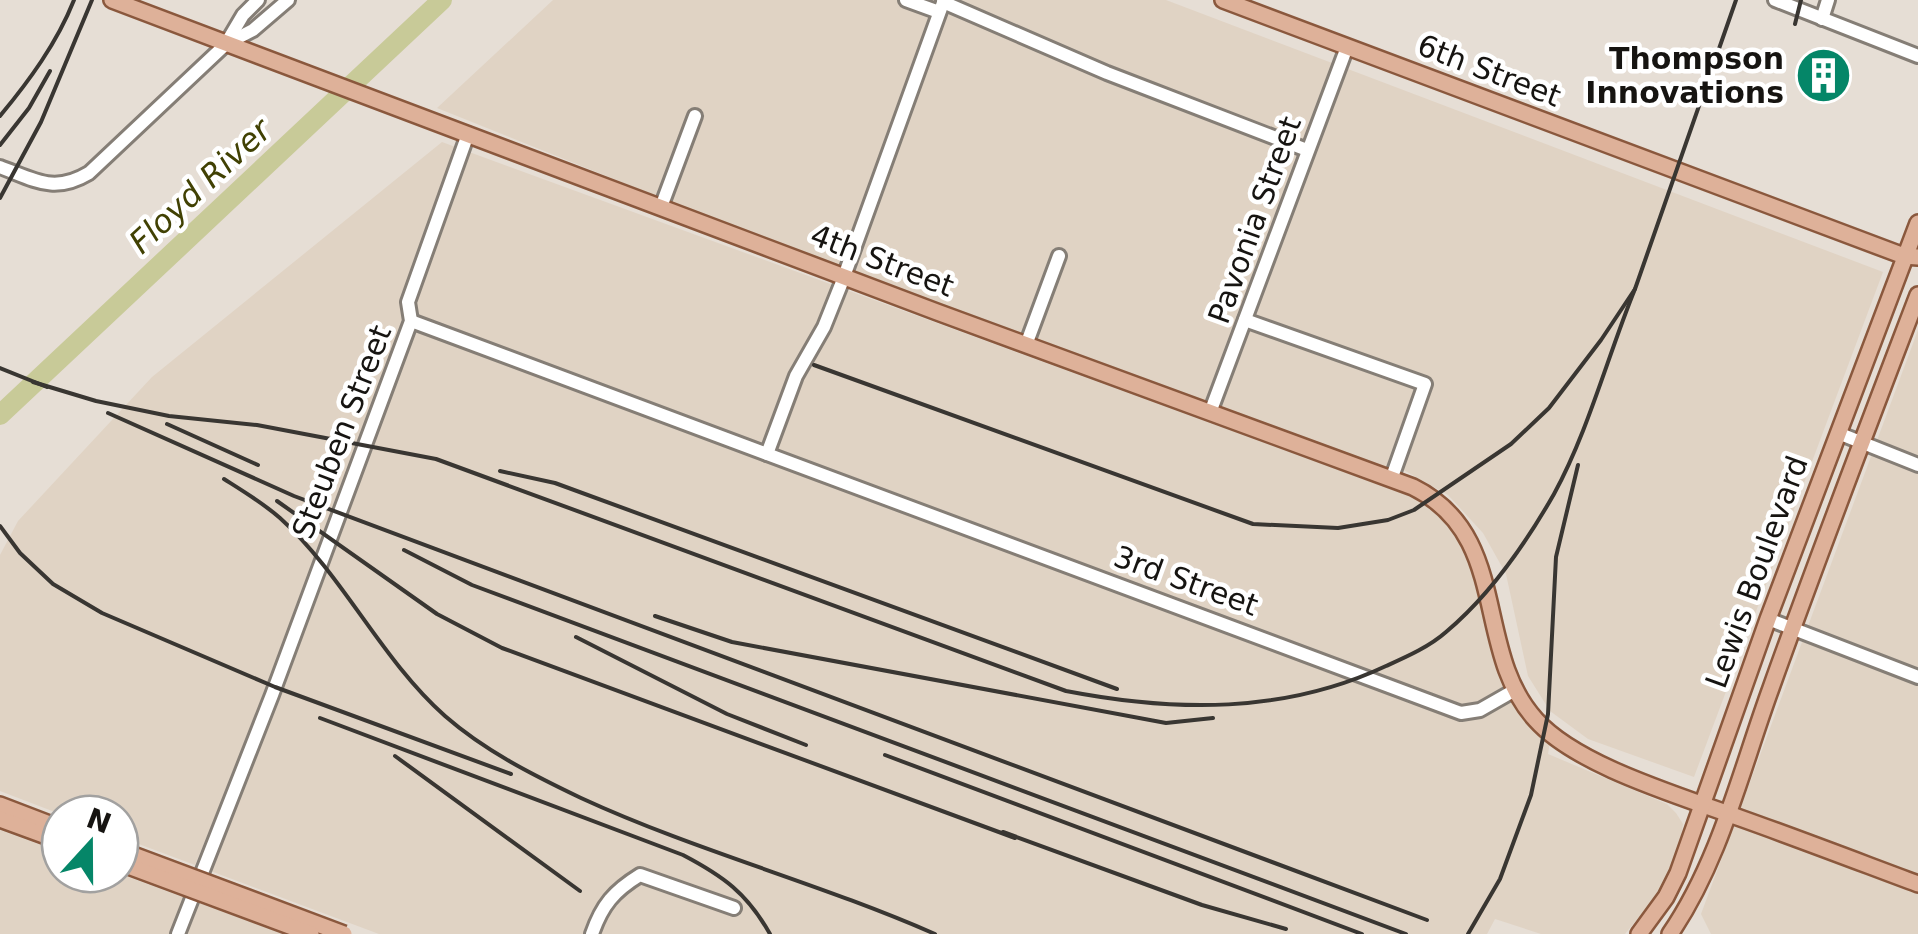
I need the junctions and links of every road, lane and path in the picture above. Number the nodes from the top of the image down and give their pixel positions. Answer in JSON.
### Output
{"nodes":[{"id":1,"x":112,"y":0,"type":"edge"},
{"id":2,"x":258,"y":0,"type":"edge"},
{"id":3,"x":288,"y":0,"type":"edge"},
{"id":4,"x":906,"y":0,"type":"edge"},
{"id":5,"x":1223,"y":0,"type":"edge"},
{"id":6,"x":1776,"y":0,"type":"edge"},
{"id":7,"x":1828,"y":0,"type":"edge"},
{"id":8,"x":941,"y":5,"type":"edge"},
{"id":9,"x":1822,"y":19,"type":"junction"},
{"id":10,"x":226,"y":44,"type":"junction"},
{"id":11,"x":1346,"y":47,"type":"junction"},
{"id":12,"x":1918,"y":56,"type":"edge"},
{"id":13,"x":694,"y":116,"type":"dead end"},
{"id":14,"x":468,"y":134,"type":"junction"},
{"id":15,"x":1307,"y":150,"type":"junction"},
{"id":16,"x":0,"y":167,"type":"edge"},
{"id":17,"x":661,"y":206,"type":"junction"},
{"id":18,"x":1918,"y":223,"type":"edge"},
{"id":19,"x":1059,"y":256,"type":"dead end"},
{"id":20,"x":1911,"y":257,"type":"edge"},
{"id":21,"x":1918,"y":269,"type":"edge"},
{"id":22,"x":844,"y":276,"type":"junction"},
{"id":23,"x":1918,"y":295,"type":"edge"},
{"id":24,"x":1245,"y":320,"type":"junction"},
{"id":25,"x":411,"y":321,"type":"junction"},
{"id":26,"x":1026,"y":345,"type":"junction"},
{"id":27,"x":1211,"y":410,"type":"junction"},
{"id":28,"x":1838,"y":433,"type":"junction"},
{"id":29,"x":1862,"y":443,"type":"junction"},
{"id":30,"x":767,"y":454,"type":"junction"},
{"id":31,"x":1918,"y":465,"type":"edge"},
{"id":32,"x":1392,"y":477,"type":"junction"},
{"id":33,"x":1768,"y":619,"type":"junction"},
{"id":34,"x":1792,"y":628,"type":"junction"},
{"id":35,"x":1918,"y":677,"type":"edge"},
{"id":36,"x":1515,"y":690,"type":"junction"},
{"id":37,"x":1702,"y":804,"type":"junction"},
{"id":38,"x":0,"y":805,"type":"edge"},
{"id":39,"x":1726,"y":813,"type":"junction"},
{"id":40,"x":0,"y":819,"type":"edge"},
{"id":41,"x":40,"y":820,"type":"edge"},
{"id":42,"x":40,"y":834,"type":"edge"},
{"id":43,"x":140,"y":858,"type":"edge"},
{"id":44,"x":140,"y":871,"type":"edge"},
{"id":45,"x":1918,"y":884,"type":"edge"},
{"id":46,"x":734,"y":908,"type":"dead end"},
{"id":47,"x":178,"y":934,"type":"edge"},
{"id":48,"x":311,"y":934,"type":"edge"},
{"id":49,"x":344,"y":934,"type":"edge"},
{"id":50,"x":592,"y":934,"type":"edge"},
{"id":51,"x":1638,"y":934,"type":"edge"},
{"id":52,"x":1670,"y":934,"type":"edge"}],
"edges":[{"from":1,"to":10,"type":"main road","name":"4th Street"},
{"from":2,"to":10,"type":"street"},
{"from":3,"to":10,"type":"street"},
{"from":4,"to":8,"type":"street"},
{"from":5,"to":11,"type":"main road","name":"6th Street"},
{"from":6,"to":9,"type":"street"},
{"from":7,"to":9,"type":"street"},
{"from":8,"to":15,"type":"street"},
{"from":8,"to":22,"type":"street"},
{"from":9,"to":12,"type":"street"},
{"from":10,"to":14,"type":"main road","name":"4th Street"},
{"from":10,"to":16,"type":"street"},
{"from":11,"to":15,"type":"street","name":"Pavonia Street"},
{"from":11,"to":20,"type":"main road","name":"6th Street"},
{"from":13,"to":17,"type":"street"},
{"from":14,"to":17,"type":"main road","name":"4th Street"},
{"from":14,"to":25,"type":"street","name":"Steuben Street"},
{"from":15,"to":24,"type":"street","name":"Pavonia Street"},
{"from":17,"to":22,"type":"main road","name":"4th Street"},
{"from":18,"to":20,"type":"main road","name":"Lewis Boulevard"},
{"from":19,"to":26,"type":"street"},
{"from":20,"to":21,"type":"main road","name":"6th Street"},
{"from":20,"to":28,"type":"main road","name":"Lewis Boulevard"},
{"from":22,"to":26,"type":"main road","name":"4th Street"},
{"from":22,"to":30,"type":"street"},
{"from":23,"to":29,"type":"main road","name":"Lewis Boulevard"},
{"from":24,"to":27,"type":"street","name":"Pavonia Street"},
{"from":24,"to":32,"type":"street"},
{"from":25,"to":30,"type":"street","name":"3rd Street"},
{"from":25,"to":47,"type":"street","name":"Steuben Street"},
{"from":26,"to":27,"type":"main road","name":"4th Street"},
{"from":27,"to":32,"type":"main road","name":"4th Street"},
{"from":28,"to":29,"type":"street"},
{"from":28,"to":33,"type":"main road","name":"Lewis Boulevard"},
{"from":29,"to":31,"type":"street"},
{"from":29,"to":34,"type":"main road","name":"Lewis Boulevard"},
{"from":30,"to":36,"type":"street","name":"3rd Street"},
{"from":32,"to":36,"type":"main road","name":"4th Street"},
{"from":33,"to":34,"type":"street"},
{"from":33,"to":37,"type":"main road","name":"Lewis Boulevard"},
{"from":34,"to":35,"type":"street"},
{"from":34,"to":39,"type":"main road","name":"Lewis Boulevard"},
{"from":36,"to":37,"type":"main road"},
{"from":37,"to":39,"type":"main road"},
{"from":37,"to":51,"type":"main road","name":"Lewis Boulevard"},
{"from":38,"to":41,"type":"main road"},
{"from":39,"to":45,"type":"main road"},
{"from":39,"to":52,"type":"main road","name":"Lewis Boulevard"},
{"from":40,"to":42,"type":"main road"},
{"from":43,"to":49,"type":"main road","bridge":true},
{"from":44,"to":48,"type":"main road","bridge":true},
{"from":46,"to":50,"type":"street"}]}
